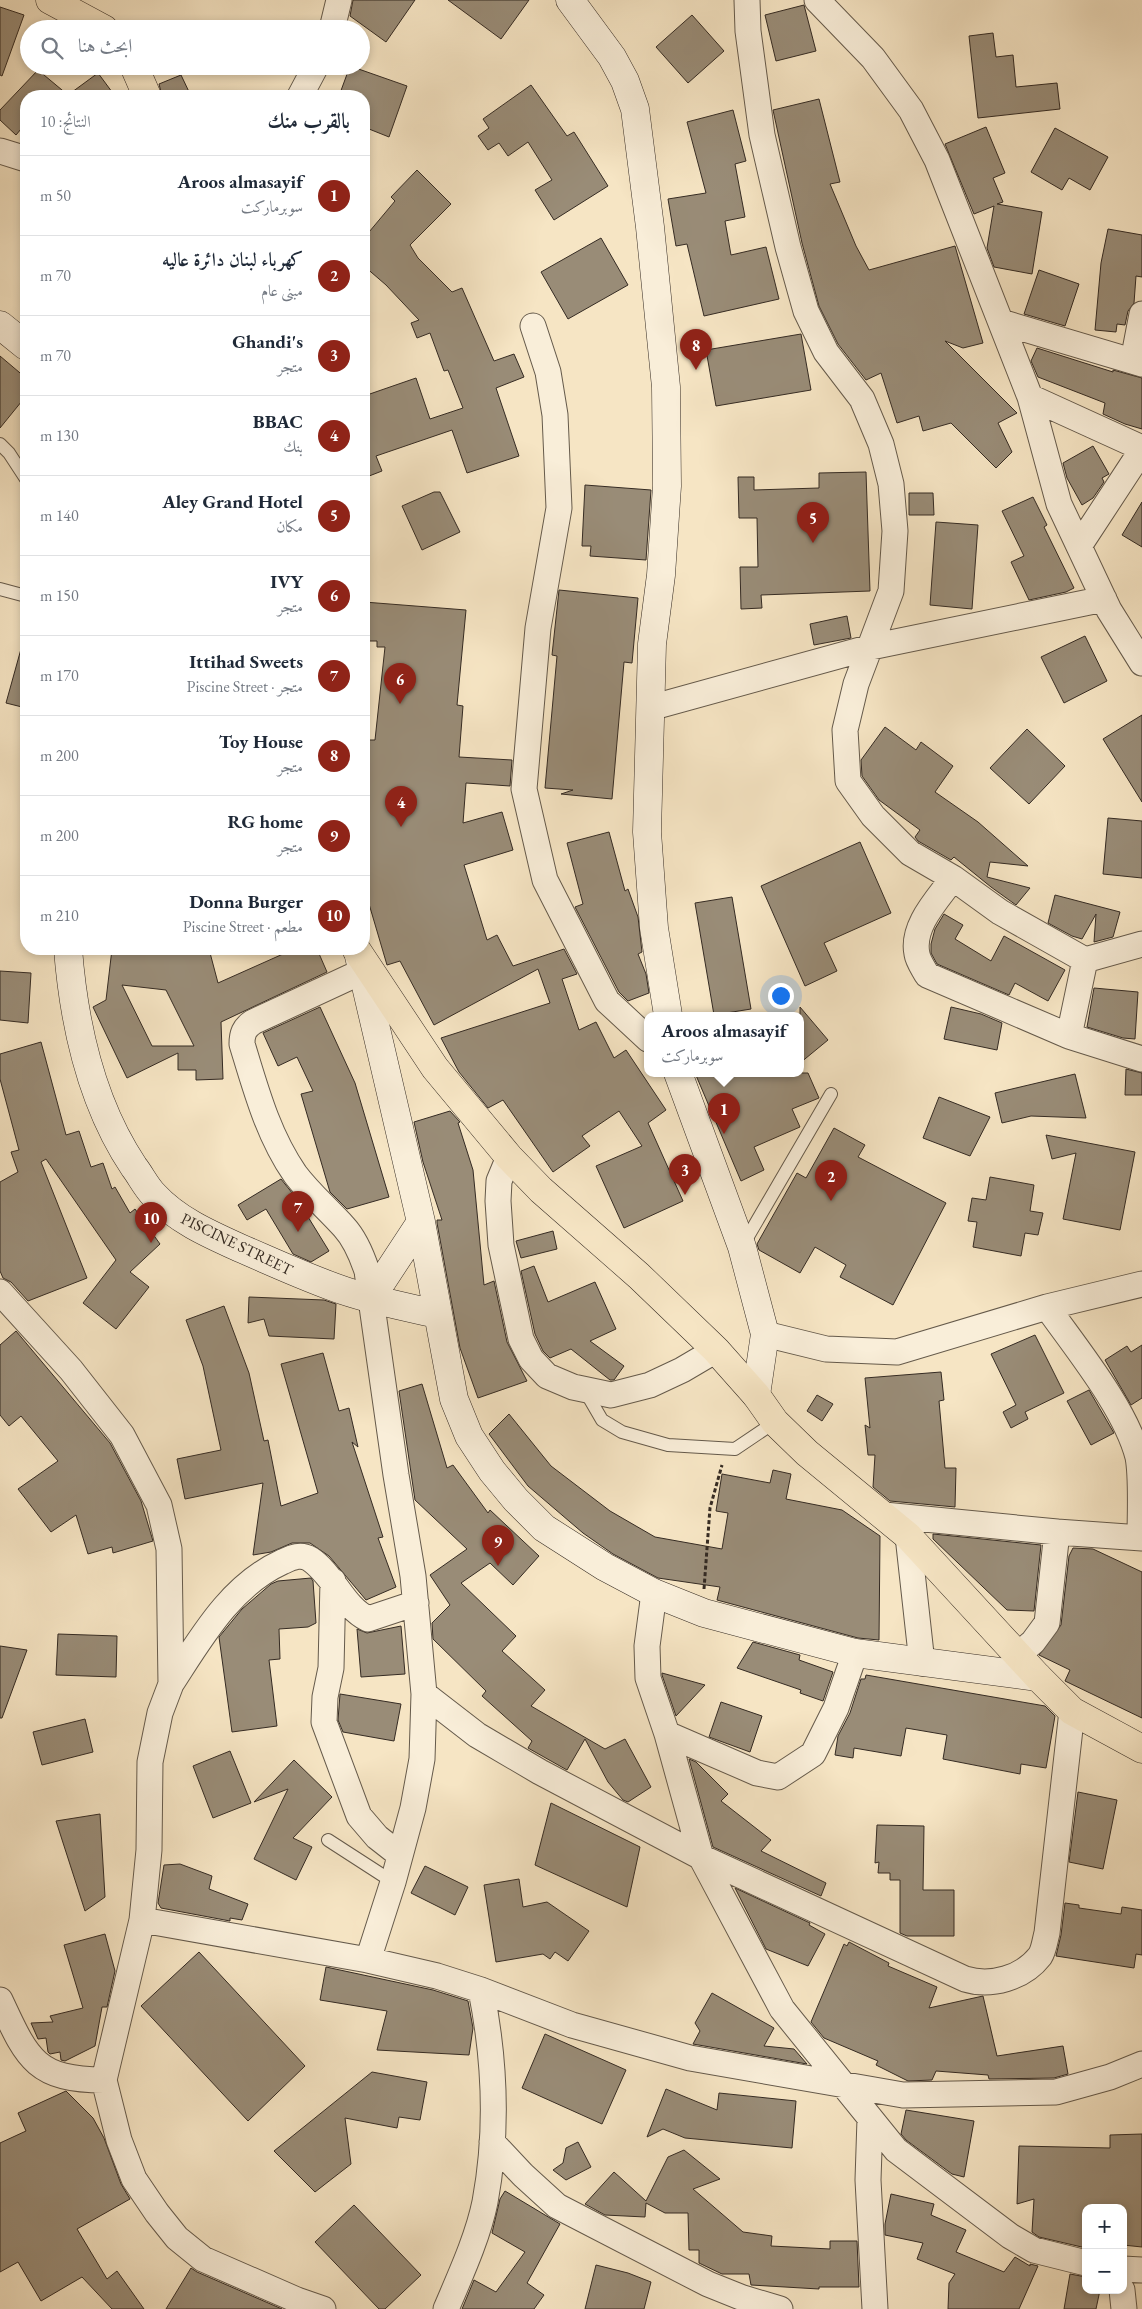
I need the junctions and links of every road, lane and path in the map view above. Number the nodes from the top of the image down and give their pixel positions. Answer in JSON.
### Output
{"nodes":[{"id":1,"x":50,"y":0,"type":"edge"},
{"id":2,"x":339,"y":0,"type":"edge"},
{"id":3,"x":570,"y":0,"type":"edge"},
{"id":4,"x":747,"y":0,"type":"edge"},
{"id":5,"x":818,"y":0,"type":"edge"},
{"id":6,"x":87,"y":20,"type":"edge"},
{"id":7,"x":334,"y":20,"type":"edge"},
{"id":8,"x":138,"y":75,"type":"edge"},
{"id":9,"x":311,"y":75,"type":"edge"},
{"id":10,"x":144,"y":90,"type":"edge"},
{"id":11,"x":303,"y":90,"type":"edge"},
{"id":12,"x":0,"y":151,"type":"edge"},
{"id":13,"x":20,"y":157,"type":"edge"},
{"id":14,"x":1142,"y":314,"type":"edge"},
{"id":15,"x":1001,"y":322,"type":"junction"},
{"id":16,"x":0,"y":326,"type":"edge"},
{"id":17,"x":533,"y":326,"type":"dead end"},
{"id":18,"x":20,"y":341,"type":"edge"},
{"id":19,"x":1137,"y":363,"type":"edge"},
{"id":20,"x":1030,"y":397,"type":"junction"},
{"id":21,"x":0,"y":444,"type":"edge"},
{"id":22,"x":1142,"y":449,"type":"edge"},
{"id":23,"x":20,"y":470,"type":"edge"},
{"id":24,"x":1079,"y":546,"type":"junction"},
{"id":25,"x":0,"y":589,"type":"edge"},
{"id":26,"x":20,"y":594,"type":"edge"},
{"id":27,"x":1104,"y":599,"type":"junction"},
{"id":28,"x":871,"y":647,"type":"junction"},
{"id":29,"x":1142,"y":663,"type":"edge"},
{"id":30,"x":650,"y":708,"type":"junction"},
{"id":31,"x":953,"y":878,"type":"junction"},
{"id":32,"x":1142,"y":944,"type":"edge"},
{"id":33,"x":69,"y":955,"type":"edge"},
{"id":34,"x":359,"y":959,"type":"edge"},
{"id":35,"x":1085,"y":960,"type":"junction"},
{"id":36,"x":668,"y":1012,"type":"edge"},
{"id":37,"x":644,"y":1035,"type":"edge"},
{"id":38,"x":1070,"y":1036,"type":"junction"},
{"id":39,"x":1142,"y":1058,"type":"edge"},
{"id":40,"x":679,"y":1077,"type":"edge"},
{"id":41,"x":831,"y":1094,"type":"dead end"},
{"id":42,"x":509,"y":1156,"type":"junction"},
{"id":43,"x":421,"y":1222,"type":"junction"},
{"id":44,"x":742,"y":1247,"type":"junction"},
{"id":45,"x":1142,"y":1284,"type":"edge"},
{"id":46,"x":0,"y":1292,"type":"edge"},
{"id":47,"x":371,"y":1298,"type":"junction"},
{"id":48,"x":1047,"y":1307,"type":"junction"},
{"id":49,"x":437,"y":1314,"type":"junction"},
{"id":50,"x":765,"y":1334,"type":"junction"},
{"id":51,"x":716,"y":1350,"type":"junction"},
{"id":52,"x":584,"y":1389,"type":"junction"},
{"id":53,"x":756,"y":1395,"type":"junction"},
{"id":54,"x":775,"y":1422,"type":"junction"},
{"id":55,"x":735,"y":1449,"type":"junction"},
{"id":56,"x":884,"y":1515,"type":"junction"},
{"id":57,"x":1057,"y":1532,"type":"junction"},
{"id":58,"x":908,"y":1536,"type":"junction"},
{"id":59,"x":1141,"y":1537,"type":"edge"},
{"id":60,"x":333,"y":1581,"type":"junction"},
{"id":61,"x":654,"y":1593,"type":"junction"},
{"id":62,"x":416,"y":1603,"type":"junction"},
{"id":63,"x":704,"y":1614,"type":"junction"},
{"id":64,"x":855,"y":1653,"type":"junction"},
{"id":65,"x":1019,"y":1654,"type":"junction"},
{"id":66,"x":922,"y":1663,"type":"junction"},
{"id":67,"x":1038,"y":1677,"type":"junction"},
{"id":68,"x":171,"y":1684,"type":"junction"},
{"id":69,"x":424,"y":1694,"type":"junction"},
{"id":70,"x":1072,"y":1711,"type":"junction"},
{"id":71,"x":667,"y":1734,"type":"junction"},
{"id":72,"x":1142,"y":1749,"type":"edge"},
{"id":73,"x":328,"y":1840,"type":"dead end"},
{"id":74,"x":400,"y":1855,"type":"junction"},
{"id":75,"x":701,"y":1857,"type":"junction"},
{"id":76,"x":393,"y":1882,"type":"junction"},
{"id":77,"x":142,"y":1920,"type":"junction"},
{"id":78,"x":368,"y":1960,"type":"junction"},
{"id":79,"x":481,"y":1990,"type":"junction"},
{"id":80,"x":0,"y":2000,"type":"edge"},
{"id":81,"x":1142,"y":2064,"type":"edge"},
{"id":82,"x":104,"y":2080,"type":"junction"},
{"id":83,"x":846,"y":2087,"type":"junction"},
{"id":84,"x":870,"y":2120,"type":"junction"},
{"id":85,"x":492,"y":2142,"type":"junction"},
{"id":86,"x":1082,"y":2262,"type":"edge"},
{"id":87,"x":1127,"y":2269,"type":"edge"},
{"id":88,"x":1142,"y":2270,"type":"edge"},
{"id":89,"x":1122,"y":2294,"type":"edge"},
{"id":90,"x":323,"y":2309,"type":"edge"},
{"id":91,"x":446,"y":2309,"type":"edge"},
{"id":92,"x":780,"y":2309,"type":"edge"},
{"id":93,"x":875,"y":2309,"type":"edge"},
{"id":94,"x":1124,"y":2309,"type":"edge"}],
"edges":[{"from":1,"to":6,"type":"main road"},
{"from":2,"to":7,"type":"street"},
{"from":3,"to":30,"type":"street"},
{"from":4,"to":28,"type":"street"},
{"from":5,"to":15,"type":"street"},
{"from":8,"to":10,"type":"main road"},
{"from":9,"to":11,"type":"street"},
{"from":12,"to":13,"type":"street"},
{"from":14,"to":19,"type":"street"},
{"from":15,"to":19,"type":"street"},
{"from":15,"to":20,"type":"street"},
{"from":16,"to":18,"type":"street"},
{"from":17,"to":37,"type":"street"},
{"from":20,"to":22,"type":"street"},
{"from":20,"to":24,"type":"street"},
{"from":21,"to":23,"type":"lane"},
{"from":22,"to":24,"type":"street"},
{"from":24,"to":27,"type":"street"},
{"from":25,"to":26,"type":"lane"},
{"from":27,"to":28,"type":"street"},
{"from":27,"to":29,"type":"street"},
{"from":28,"to":30,"type":"street"},
{"from":28,"to":31,"type":"street"},
{"from":30,"to":36,"type":"street"},
{"from":31,"to":35,"type":"street"},
{"from":31,"to":38,"type":"street"},
{"from":32,"to":35,"type":"street"},
{"from":33,"to":47,"type":"street","name":"PISCINE STREET"},
{"from":34,"to":42,"type":"main road"},
{"from":34,"to":43,"type":"street"},
{"from":34,"to":47,"type":"street"},
{"from":35,"to":38,"type":"street"},
{"from":38,"to":39,"type":"street"},
{"from":40,"to":44,"type":"street"},
{"from":41,"to":44,"type":"lane"},
{"from":42,"to":51,"type":"main road"},
{"from":42,"to":52,"type":"street"},
{"from":43,"to":47,"type":"street"},
{"from":43,"to":49,"type":"street"},
{"from":44,"to":50,"type":"street"},
{"from":45,"to":48,"type":"street"},
{"from":46,"to":68,"type":"street"},
{"from":47,"to":49,"type":"street","name":"PISCINE STREET"},
{"from":47,"to":62,"type":"street"},
{"from":48,"to":50,"type":"street"},
{"from":48,"to":59,"type":"street"},
{"from":49,"to":61,"type":"street"},
{"from":50,"to":53,"type":"street"},
{"from":51,"to":52,"type":"street"},
{"from":51,"to":53,"type":"main road"},
{"from":52,"to":55,"type":"lane"},
{"from":53,"to":54,"type":"main road"},
{"from":54,"to":55,"type":"lane"},
{"from":54,"to":56,"type":"main road"},
{"from":55,"to":63,"type":"path"},
{"from":56,"to":57,"type":"street"},
{"from":56,"to":58,"type":"main road"},
{"from":57,"to":59,"type":"street"},
{"from":57,"to":65,"type":"street"},
{"from":58,"to":65,"type":"main road"},
{"from":58,"to":66,"type":"street"},
{"from":60,"to":62,"type":"street"},
{"from":60,"to":68,"type":"street"},
{"from":60,"to":74,"type":"street"},
{"from":61,"to":63,"type":"street"},
{"from":61,"to":71,"type":"street"},
{"from":62,"to":69,"type":"street"},
{"from":63,"to":64,"type":"street"},
{"from":64,"to":66,"type":"street"},
{"from":64,"to":71,"type":"street"},
{"from":65,"to":67,"type":"main road"},
{"from":66,"to":67,"type":"street"},
{"from":67,"to":70,"type":"main road"},
{"from":68,"to":77,"type":"street"},
{"from":69,"to":74,"type":"street"},
{"from":69,"to":75,"type":"street"},
{"from":70,"to":72,"type":"main road"},
{"from":70,"to":75,"type":"street"},
{"from":71,"to":75,"type":"street"},
{"from":73,"to":76,"type":"lane"},
{"from":74,"to":76,"type":"street"},
{"from":75,"to":83,"type":"street"},
{"from":76,"to":78,"type":"street"},
{"from":77,"to":78,"type":"street"},
{"from":77,"to":82,"type":"street"},
{"from":78,"to":79,"type":"street"},
{"from":79,"to":83,"type":"street"},
{"from":79,"to":85,"type":"street"},
{"from":80,"to":82,"type":"street"},
{"from":81,"to":83,"type":"street"},
{"from":82,"to":90,"type":"street"},
{"from":83,"to":84,"type":"street"},
{"from":84,"to":86,"type":"street"},
{"from":84,"to":93,"type":"street"},
{"from":85,"to":91,"type":"street"},
{"from":85,"to":92,"type":"street"},
{"from":87,"to":88,"type":"street"},
{"from":89,"to":94,"type":"street"}]}
